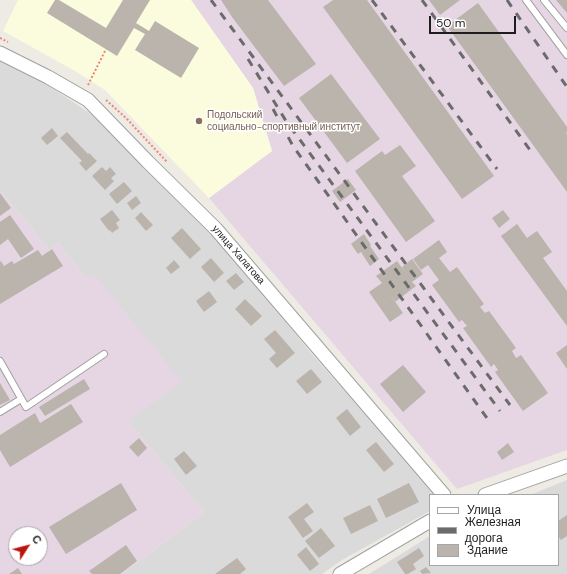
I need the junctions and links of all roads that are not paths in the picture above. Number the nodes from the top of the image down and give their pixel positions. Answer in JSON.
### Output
{"nodes":[{"id":1,"x":526,"y":0,"type":"edge"},
{"id":2,"x":544,"y":0,"type":"edge"},
{"id":3,"x":567,"y":28,"type":"edge"},
{"id":4,"x":0,"y":53,"type":"edge"},
{"id":5,"x":567,"y":55,"type":"edge"},
{"id":6,"x":104,"y":354,"type":"dead end"},
{"id":7,"x":0,"y":360,"type":"edge"},
{"id":8,"x":21,"y":399,"type":"junction"},
{"id":9,"x":0,"y":412,"type":"edge"},
{"id":10,"x":567,"y":467,"type":"edge"},
{"id":11,"x":443,"y":494,"type":"edge"},
{"id":12,"x":488,"y":494,"type":"edge"},
{"id":13,"x":429,"y":522,"type":"edge"},
{"id":14,"x":340,"y":574,"type":"edge"}],
"edges":[{"from":1,"to":5,"type":"lane"},
{"from":2,"to":3,"type":"lane"},
{"from":4,"to":11,"type":"street","name":"улица Халатова"},
{"from":6,"to":8,"type":"lane"},
{"from":7,"to":8,"type":"lane"},
{"from":8,"to":9,"type":"lane"},
{"from":10,"to":12,"type":"street"},
{"from":13,"to":14,"type":"street"}]}
